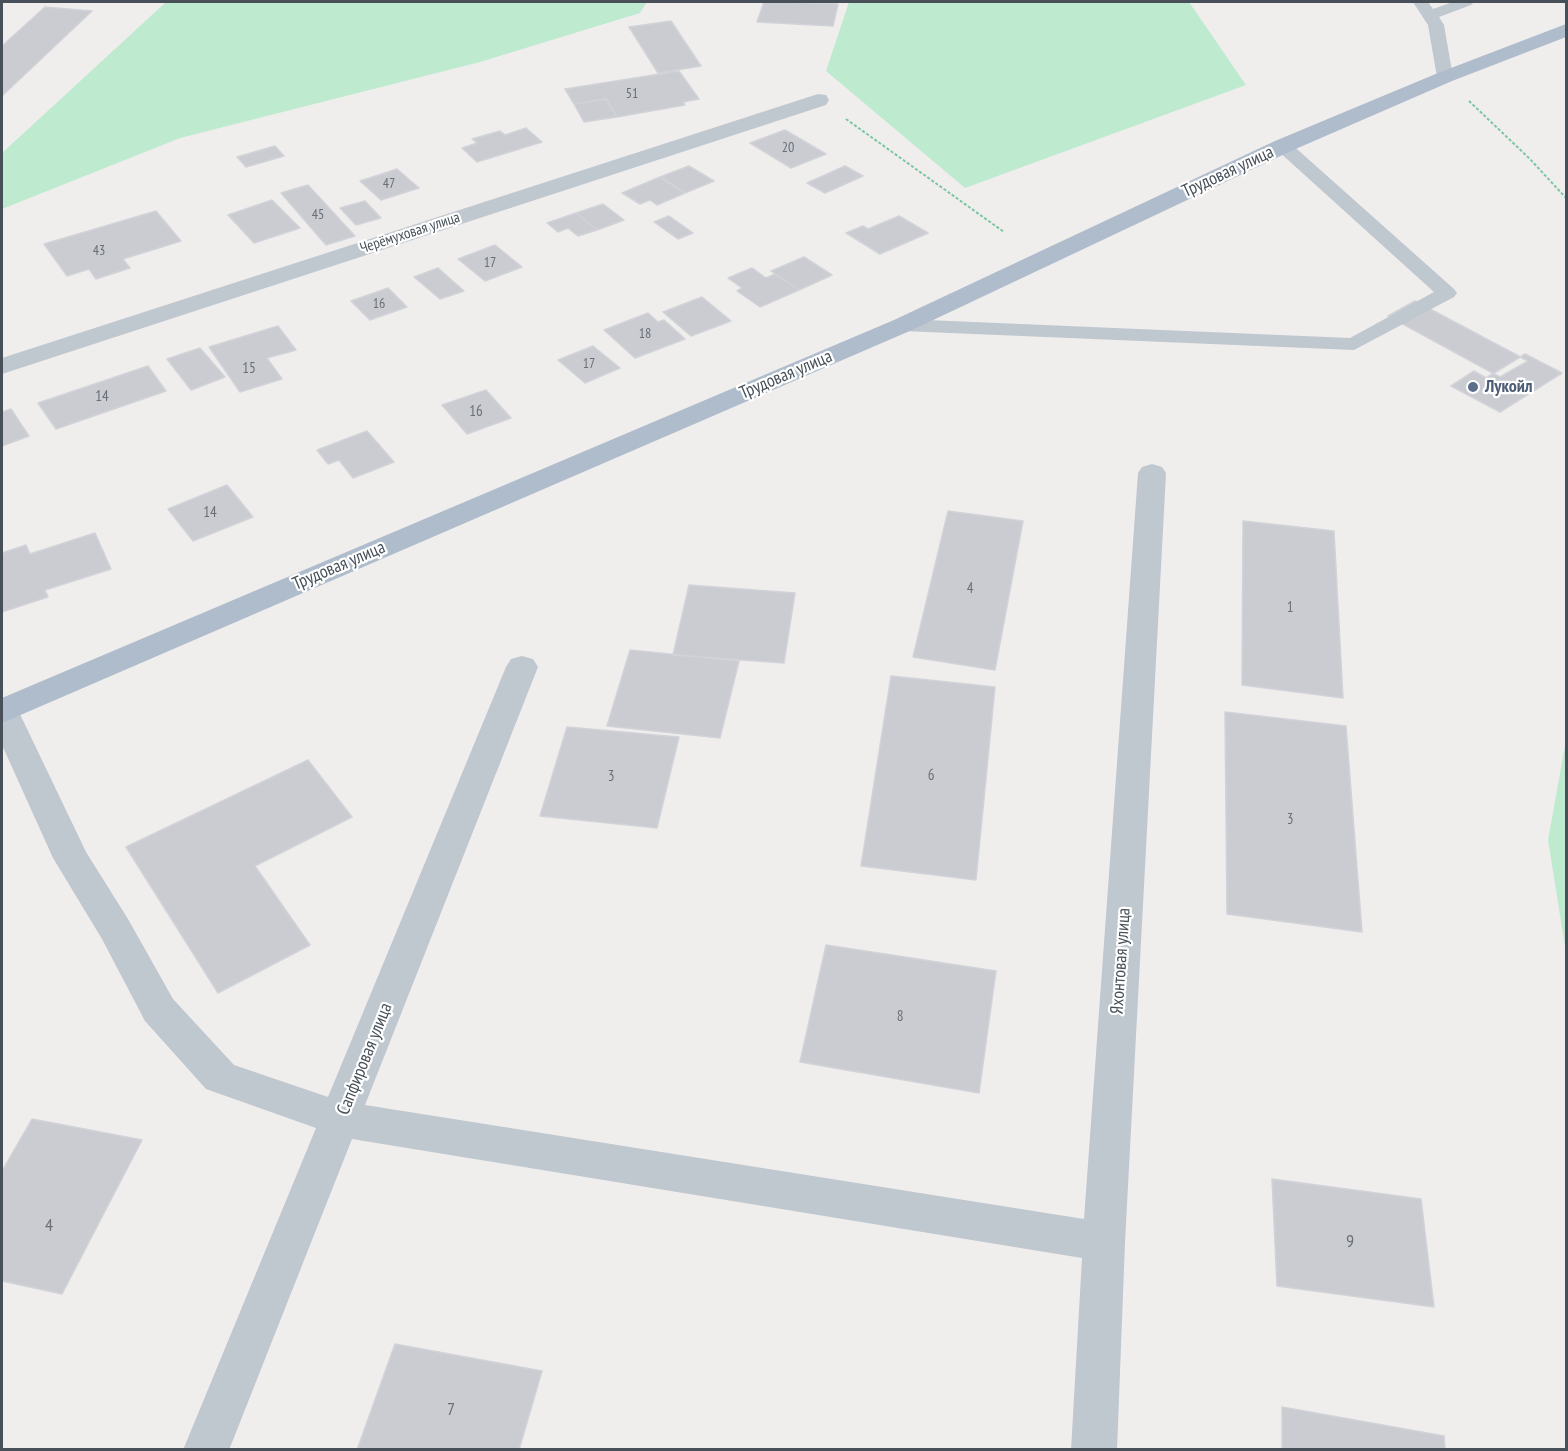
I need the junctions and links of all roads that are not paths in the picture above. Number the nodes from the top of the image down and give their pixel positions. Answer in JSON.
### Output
{"nodes":[{"id":1,"x":1466,"y":2,"type":"edge"},
{"id":2,"x":1425,"y":8,"type":"edge"},
{"id":3,"x":1566,"y":30,"type":"edge"},
{"id":4,"x":1445,"y":77,"type":"junction"},
{"id":5,"x":819,"y":100,"type":"road end"},
{"id":6,"x":1283,"y":146,"type":"junction"},
{"id":7,"x":903,"y":325,"type":"junction"},
{"id":8,"x":2,"y":366,"type":"edge"},
{"id":9,"x":1152,"y":473,"type":"dead end"},
{"id":10,"x":522,"y":667,"type":"dead end"},
{"id":11,"x":2,"y":710,"type":"edge"},
{"id":12,"x":340,"y":1119,"type":"junction"},
{"id":13,"x":1104,"y":1242,"type":"junction"},
{"id":14,"x":206,"y":1449,"type":"edge"},
{"id":15,"x":1094,"y":1449,"type":"edge"}],
"edges":[{"from":1,"to":2,"type":"lane"},
{"from":2,"to":4,"type":"lane"},
{"from":3,"to":4,"type":"main road","name":"Трудовая улица"},
{"from":4,"to":6,"type":"main road","name":"Трудовая улица"},
{"from":5,"to":8,"type":"street","name":"Черёмуховая улица"},
{"from":6,"to":7,"type":"main road","name":"Трудовая улица"},
{"from":6,"to":7,"type":"lane"},
{"from":7,"to":11,"type":"main road","name":"Трудовая улица"},
{"from":9,"to":13,"type":"street","name":"Яхонтовая улица"},
{"from":10,"to":12,"type":"street","name":"Сапфировая улица"},
{"from":11,"to":12,"type":"street"},
{"from":12,"to":13,"type":"street"},
{"from":12,"to":14,"type":"street","name":"Сапфировая улица"},
{"from":13,"to":15,"type":"street","name":"Яхонтовая улица"}]}
